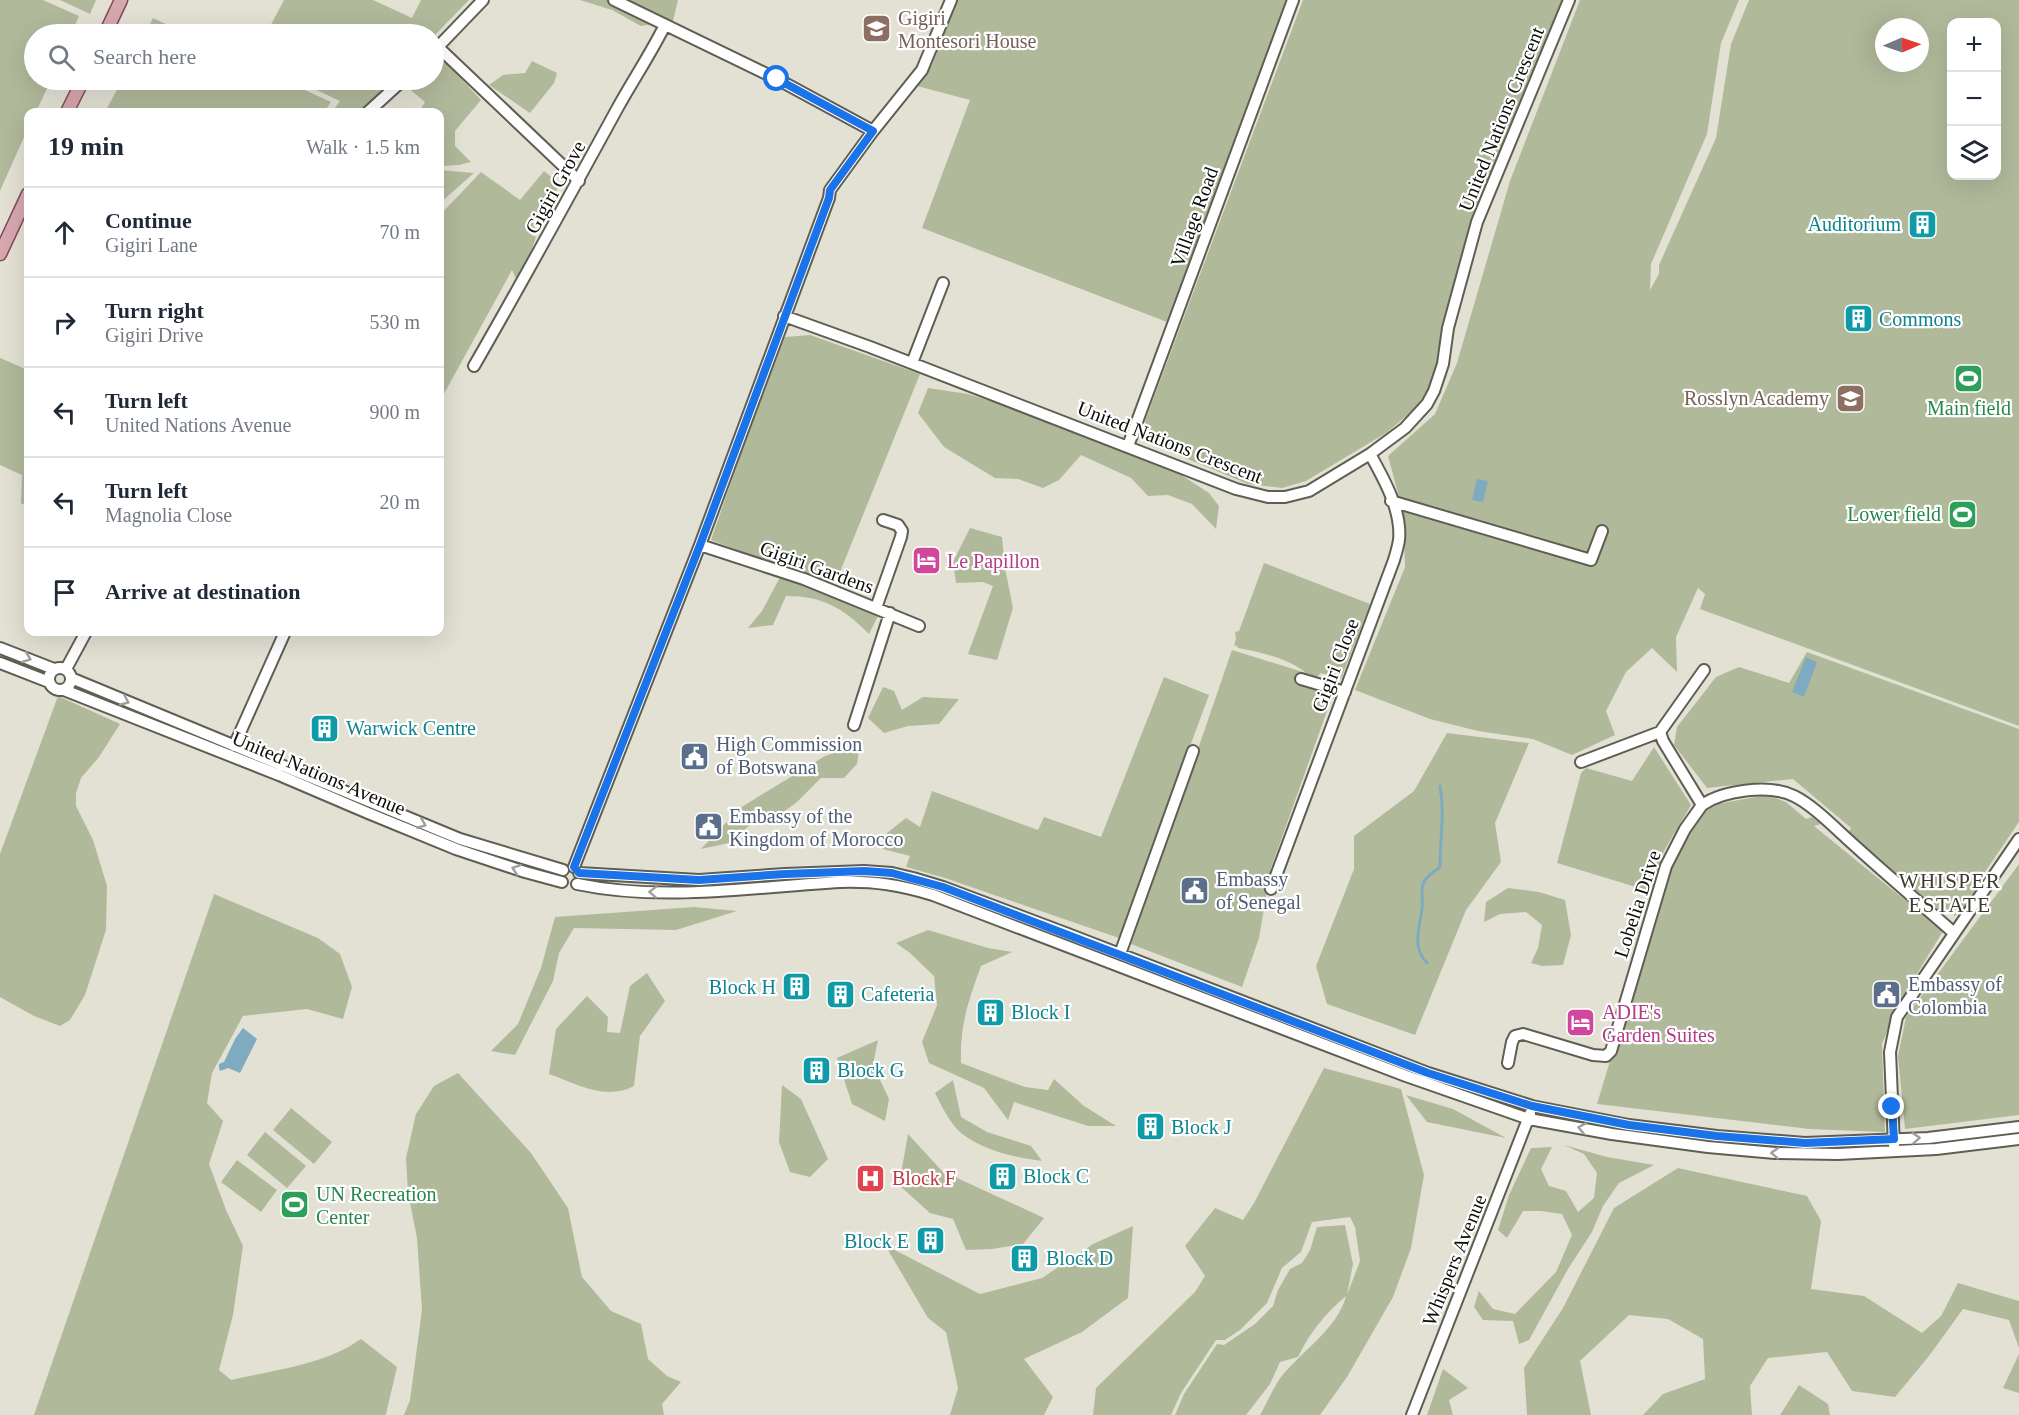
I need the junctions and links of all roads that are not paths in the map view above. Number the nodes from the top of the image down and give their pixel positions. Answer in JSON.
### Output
{"nodes":[{"id":1,"x":121,"y":0,"type":"edge"},
{"id":2,"x":483,"y":0,"type":"edge"},
{"id":3,"x":614,"y":0,"type":"edge"},
{"id":4,"x":951,"y":0,"type":"edge"},
{"id":5,"x":1293,"y":0,"type":"edge"},
{"id":6,"x":1569,"y":0,"type":"edge"},
{"id":7,"x":110,"y":24,"type":"edge"},
{"id":8,"x":665,"y":25,"type":"junction"},
{"id":9,"x":444,"y":41,"type":"edge"},
{"id":10,"x":444,"y":56,"type":"edge"},
{"id":11,"x":78,"y":90,"type":"edge"},
{"id":12,"x":392,"y":90,"type":"edge"},
{"id":13,"x":69,"y":108,"type":"edge"},
{"id":14,"x":372,"y":108,"type":"edge"},
{"id":15,"x":873,"y":131,"type":"junction"},
{"id":16,"x":579,"y":181,"type":"junction"},
{"id":17,"x":24,"y":203,"type":"edge"},
{"id":18,"x":0,"y":254,"type":"edge"},
{"id":19,"x":943,"y":283,"type":"dead end"},
{"id":20,"x":784,"y":316,"type":"junction"},
{"id":21,"x":912,"y":363,"type":"junction"},
{"id":22,"x":474,"y":366,"type":"dead end"},
{"id":23,"x":1128,"y":446,"type":"junction"},
{"id":24,"x":1370,"y":454,"type":"junction"},
{"id":25,"x":1391,"y":501,"type":"junction"},
{"id":26,"x":883,"y":520,"type":"dead end"},
{"id":27,"x":1602,"y":531,"type":"dead end"},
{"id":28,"x":700,"y":545,"type":"junction"},
{"id":29,"x":876,"y":608,"type":"junction"},
{"id":30,"x":890,"y":613,"type":"junction"},
{"id":31,"x":919,"y":626,"type":"dead end"},
{"id":32,"x":84,"y":636,"type":"edge"},
{"id":33,"x":283,"y":636,"type":"edge"},
{"id":34,"x":0,"y":648,"type":"edge"},
{"id":35,"x":0,"y":663,"type":"edge"},
{"id":36,"x":1704,"y":670,"type":"dead end"},
{"id":37,"x":64,"y":672,"type":"junction"},
{"id":38,"x":1301,"y":679,"type":"dead end"},
{"id":39,"x":49,"y":682,"type":"junction"},
{"id":40,"x":64,"y":690,"type":"junction"},
{"id":41,"x":1345,"y":692,"type":"junction"},
{"id":42,"x":854,"y":725,"type":"dead end"},
{"id":43,"x":1660,"y":732,"type":"junction"},
{"id":44,"x":234,"y":746,"type":"junction"},
{"id":45,"x":1193,"y":751,"type":"dead end"},
{"id":46,"x":1581,"y":762,"type":"dead end"},
{"id":47,"x":1702,"y":805,"type":"junction"},
{"id":48,"x":2019,"y":839,"type":"edge"},
{"id":49,"x":573,"y":873,"type":"junction"},
{"id":50,"x":1271,"y":889,"type":"dead end"},
{"id":51,"x":1954,"y":933,"type":"junction"},
{"id":52,"x":1120,"y":954,"type":"junction"},
{"id":53,"x":1204,"y":992,"type":"junction"},
{"id":54,"x":1508,"y":1063,"type":"dead end"},
{"id":55,"x":1532,"y":1106,"type":"junction"},
{"id":56,"x":1529,"y":1119,"type":"junction"},
{"id":57,"x":2019,"y":1127,"type":"edge"},
{"id":58,"x":1894,"y":1139,"type":"junction"},
{"id":59,"x":2019,"y":1139,"type":"edge"},
{"id":60,"x":1894,"y":1151,"type":"junction"},
{"id":61,"x":1412,"y":1415,"type":"edge"}],
"edges":[{"from":1,"to":7,"type":"main road"},
{"from":2,"to":9,"type":"street"},
{"from":3,"to":8,"type":"street"},
{"from":4,"to":15,"type":"street"},
{"from":5,"to":23,"type":"street","name":"Village Road"},
{"from":6,"to":24,"type":"street","name":"United Nations Crescent"},
{"from":8,"to":15,"type":"street"},
{"from":8,"to":16,"type":"street","name":"Gigiri Grove"},
{"from":10,"to":16,"type":"street"},
{"from":11,"to":13,"type":"main road"},
{"from":12,"to":14,"type":"street"},
{"from":15,"to":20,"type":"street"},
{"from":16,"to":22,"type":"street","name":"Gigiri Grove"},
{"from":17,"to":18,"type":"main road"},
{"from":19,"to":21,"type":"street"},
{"from":20,"to":21,"type":"street","name":"United Nations Crescent"},
{"from":20,"to":28,"type":"street"},
{"from":21,"to":23,"type":"street","name":"United Nations Crescent"},
{"from":23,"to":24,"type":"street","name":"United Nations Crescent"},
{"from":24,"to":25,"type":"street","name":"Gigiri Close"},
{"from":25,"to":27,"type":"street"},
{"from":25,"to":41,"type":"street","name":"Gigiri Close"},
{"from":26,"to":29,"type":"street"},
{"from":28,"to":29,"type":"street","name":"Gigiri Gardens"},
{"from":28,"to":49,"type":"street"},
{"from":29,"to":30,"type":"street","name":"Gigiri Gardens"},
{"from":30,"to":31,"type":"street","name":"Gigiri Gardens"},
{"from":30,"to":42,"type":"street"},
{"from":32,"to":37,"type":"street"},
{"from":33,"to":44,"type":"street"},
{"from":34,"to":37,"type":"street","name":"United Nations Avenue","one_way":true},
{"from":35,"to":39,"type":"street"},
{"from":36,"to":43,"type":"street"},
{"from":37,"to":39,"type":"street"},
{"from":37,"to":40,"type":"street"},
{"from":37,"to":44,"type":"street","name":"United Nations Avenue","one_way":true},
{"from":38,"to":41,"type":"street"},
{"from":39,"to":40,"type":"street","name":"United Nations Avenue"},
{"from":49,"to":40,"type":"street","name":"United Nations Avenue","one_way":true},
{"from":41,"to":50,"type":"street","name":"Gigiri Close"},
{"from":43,"to":46,"type":"street"},
{"from":43,"to":47,"type":"street"},
{"from":44,"to":49,"type":"street","name":"United Nations Avenue","one_way":true},
{"from":45,"to":52,"type":"street"},
{"from":47,"to":51,"type":"street"},
{"from":47,"to":54,"type":"street","name":"Lobelia Drive"},
{"from":48,"to":51,"type":"street"},
{"from":49,"to":52,"type":"street","name":"United Nations Avenue"},
{"from":53,"to":49,"type":"street","name":"United Nations Avenue","one_way":true},
{"from":51,"to":58,"type":"street"},
{"from":52,"to":53,"type":"street","name":"United Nations Avenue"},
{"from":53,"to":55,"type":"street","name":"United Nations Avenue"},
{"from":53,"to":56,"type":"street","name":"United Nations Avenue"},
{"from":55,"to":56,"type":"street","name":"Whispers Avenue"},
{"from":55,"to":58,"type":"street","name":"United Nations Avenue"},
{"from":60,"to":56,"type":"street","name":"United Nations Avenue","one_way":true},
{"from":56,"to":61,"type":"street","name":"Whispers Avenue"},
{"from":58,"to":57,"type":"street","name":"United Nations Avenue","one_way":true},
{"from":58,"to":60,"type":"street"},
{"from":59,"to":60,"type":"street","name":"United Nations Avenue"}]}
